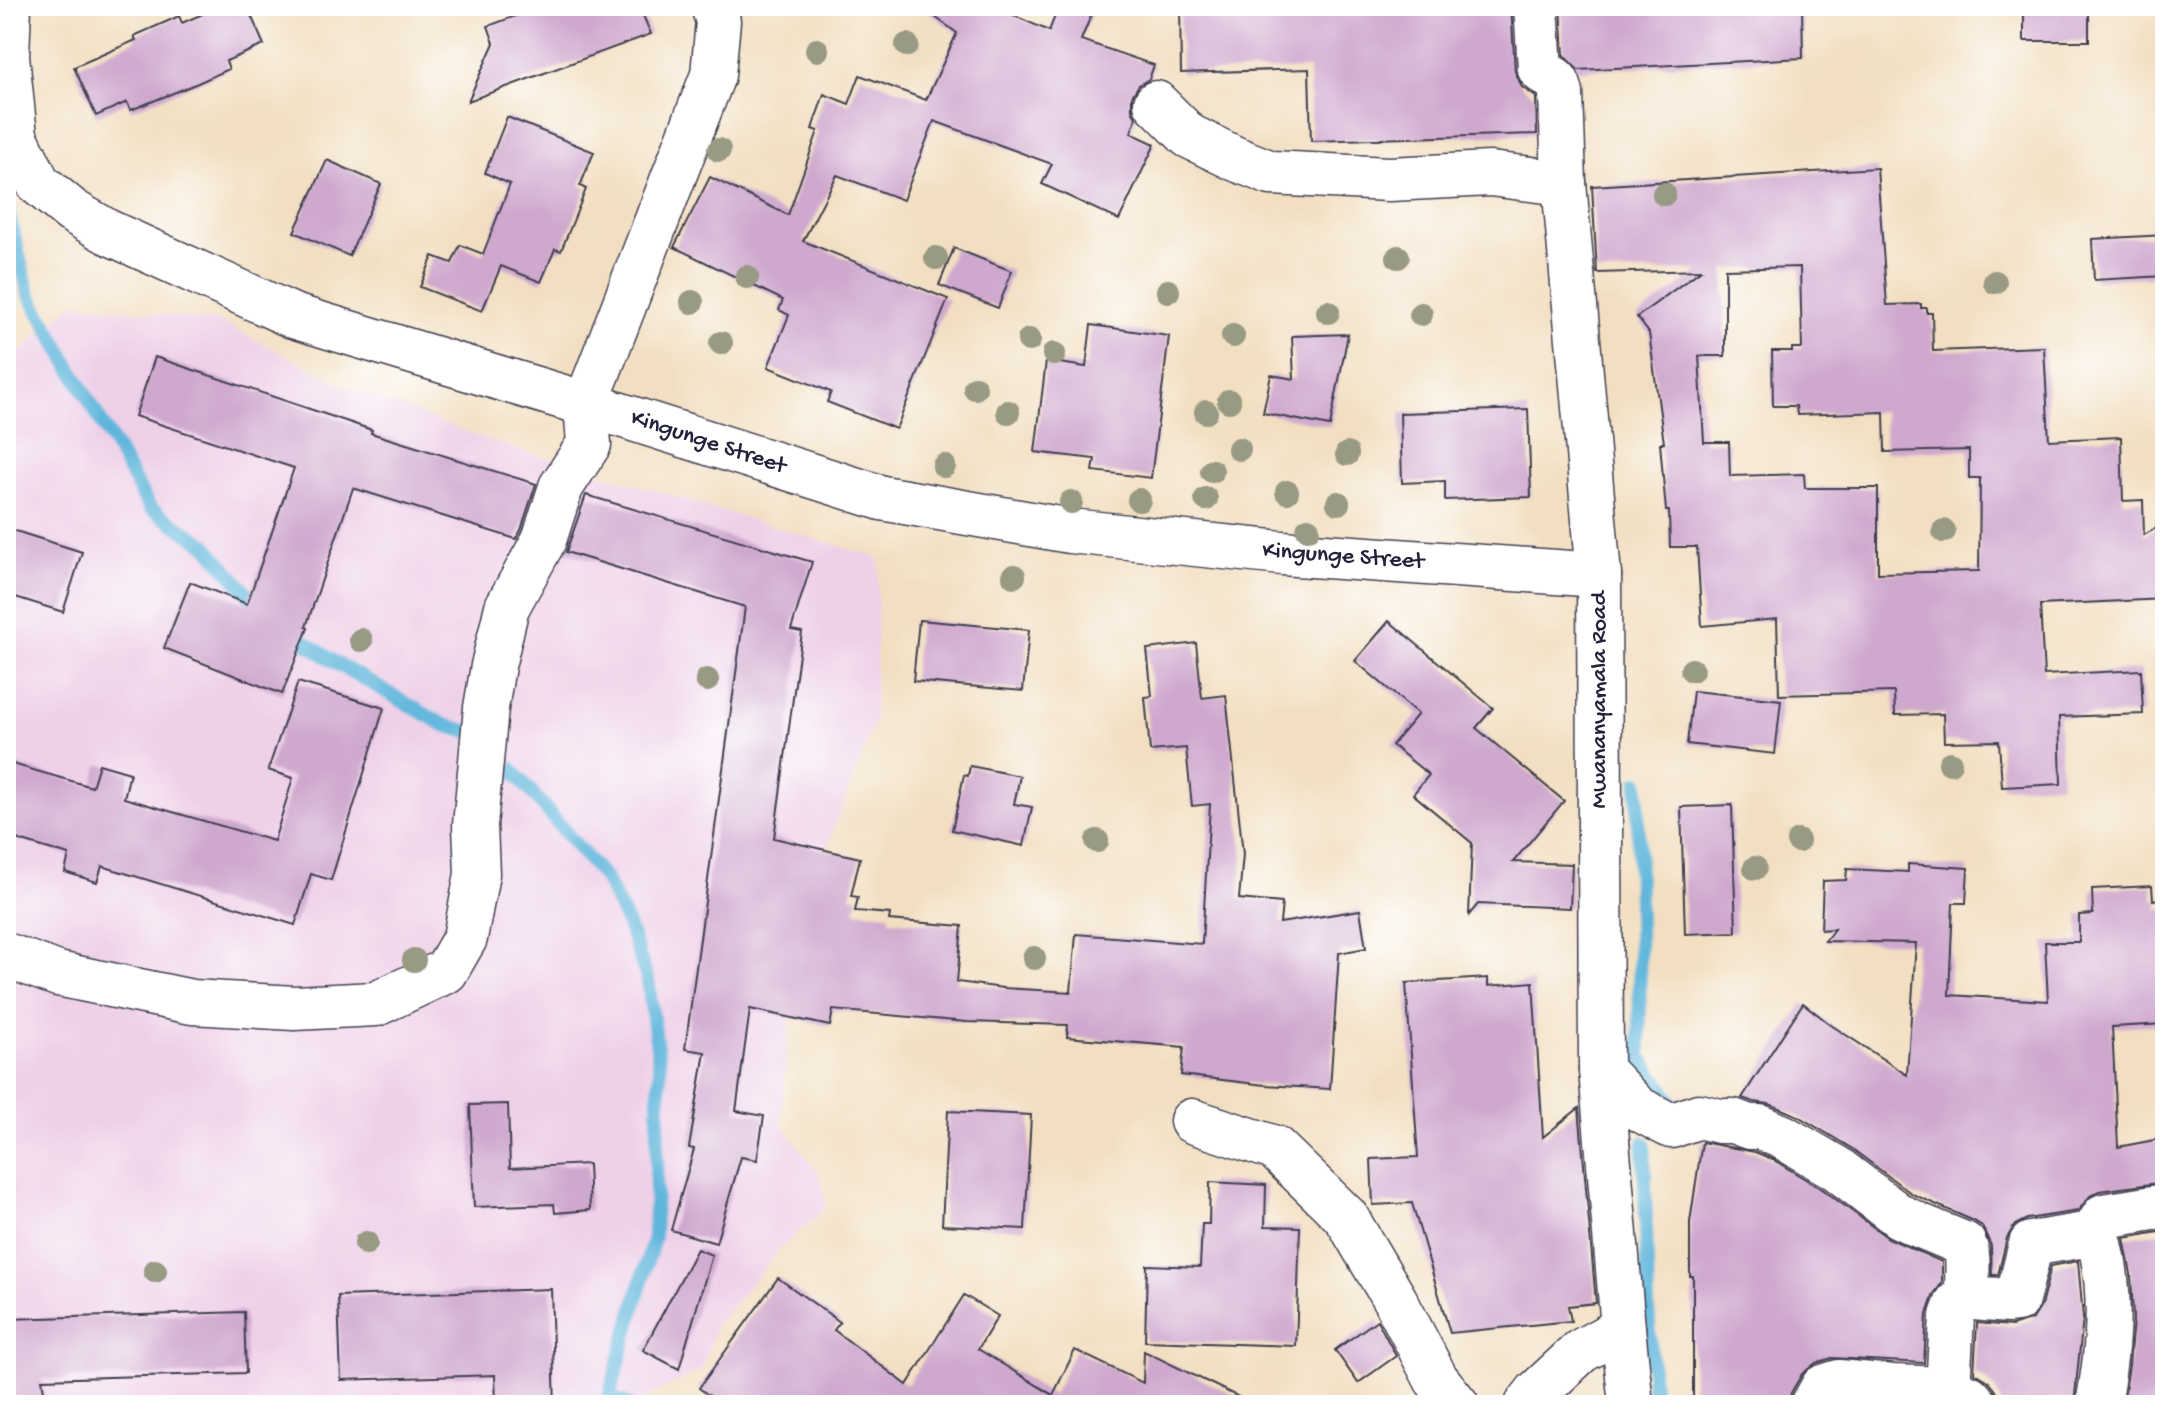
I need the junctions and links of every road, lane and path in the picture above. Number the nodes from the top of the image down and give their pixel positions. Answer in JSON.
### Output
{"nodes":[{"id":1,"x":9,"y":6,"type":"edge"},
{"id":2,"x":713,"y":6,"type":"edge"},
{"id":3,"x":1536,"y":6,"type":"edge"},
{"id":4,"x":1156,"y":103,"type":"dead end"},
{"id":5,"x":1564,"y":183,"type":"junction"},
{"id":6,"x":586,"y":404,"type":"junction"},
{"id":7,"x":1599,"y":575,"type":"junction"},
{"id":8,"x":6,"y":955,"type":"edge"},
{"id":9,"x":1601,"y":1070,"type":"junction"},
{"id":10,"x":1192,"y":1121,"type":"dead end"},
{"id":11,"x":2165,"y":1206,"type":"edge"},
{"id":12,"x":2097,"y":1233,"type":"junction"},
{"id":13,"x":1968,"y":1296,"type":"junction"},
{"id":14,"x":1623,"y":1328,"type":"junction"},
{"id":15,"x":1962,"y":1397,"type":"edge"},
{"id":16,"x":1638,"y":1403,"type":"edge"},
{"id":17,"x":1457,"y":1405,"type":"edge"},
{"id":18,"x":1527,"y":1405,"type":"edge"},
{"id":19,"x":1813,"y":1405,"type":"edge"},
{"id":20,"x":2098,"y":1405,"type":"edge"}],
"edges":[{"from":1,"to":6,"type":"street","name":"Kingunge Street"},
{"from":2,"to":6,"type":"street"},
{"from":3,"to":5,"type":"street","name":"Mwananyamala Road"},
{"from":4,"to":5,"type":"street"},
{"from":5,"to":7,"type":"street","name":"Mwananyamala Road"},
{"from":6,"to":7,"type":"street","name":"Kingunge Street"},
{"from":6,"to":8,"type":"street"},
{"from":7,"to":9,"type":"street","name":"Mwananyamala Road"},
{"from":9,"to":13,"type":"street"},
{"from":9,"to":14,"type":"street","name":"Mwananyamala Road"},
{"from":10,"to":17,"type":"street"},
{"from":11,"to":12,"type":"street"},
{"from":12,"to":13,"type":"street"},
{"from":12,"to":20,"type":"street"},
{"from":13,"to":15,"type":"street"},
{"from":14,"to":16,"type":"street","name":"Mwananyamala Road"},
{"from":14,"to":18,"type":"street"},
{"from":15,"to":19,"type":"street"}]}
